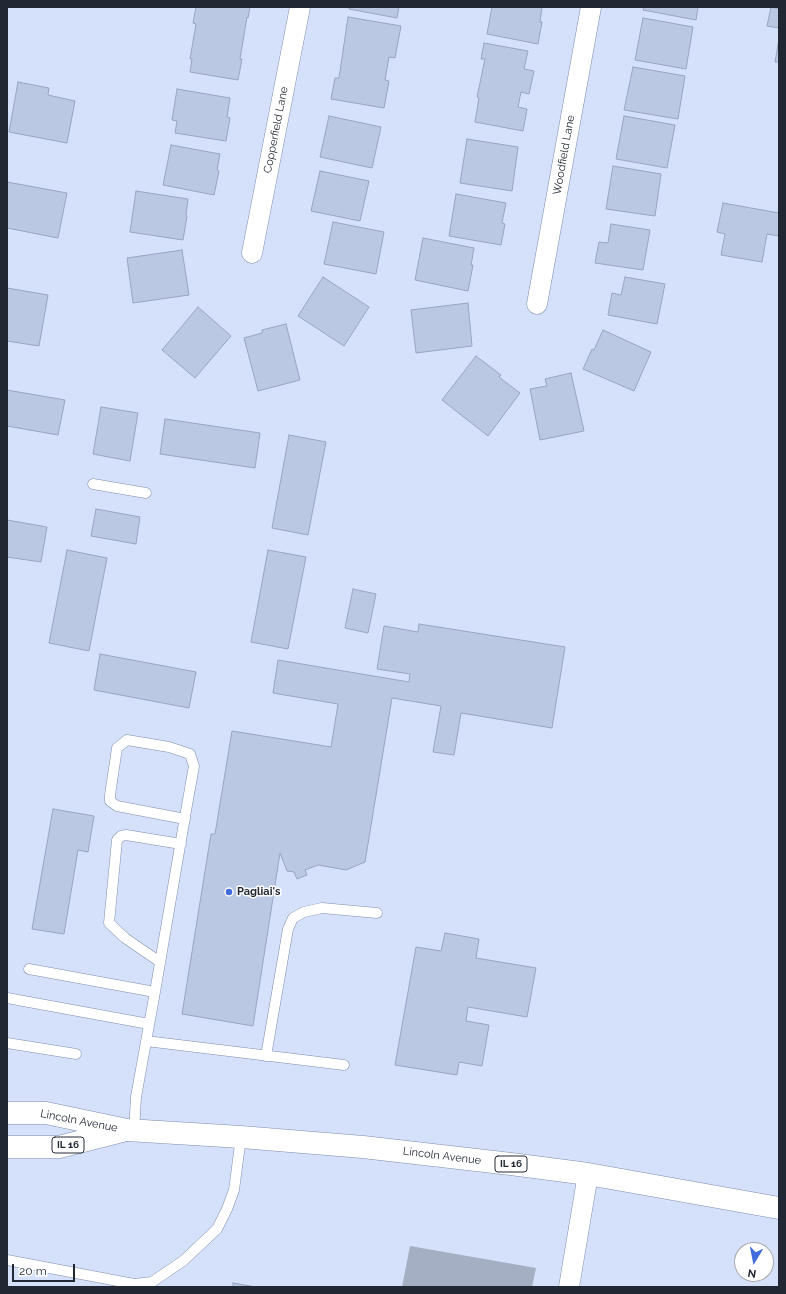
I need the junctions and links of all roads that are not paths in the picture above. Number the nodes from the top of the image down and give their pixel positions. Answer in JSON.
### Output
{"nodes":[{"id":1,"x":300,"y":7,"type":"edge"},
{"id":2,"x":591,"y":7,"type":"edge"},
{"id":3,"x":252,"y":253,"type":"dead end"},
{"id":4,"x":537,"y":304,"type":"dead end"},
{"id":5,"x":93,"y":484,"type":"dead end"},
{"id":6,"x":146,"y":493,"type":"dead end"},
{"id":7,"x":185,"y":819,"type":"junction"},
{"id":8,"x":180,"y":844,"type":"junction"},
{"id":9,"x":377,"y":913,"type":"dead end"},
{"id":10,"x":160,"y":962,"type":"junction"},
{"id":11,"x":29,"y":969,"type":"dead end"},
{"id":12,"x":155,"y":992,"type":"junction"},
{"id":13,"x":7,"y":998,"type":"edge"},
{"id":14,"x":149,"y":1024,"type":"junction"},
{"id":15,"x":146,"y":1041,"type":"junction"},
{"id":16,"x":7,"y":1043,"type":"edge"},
{"id":17,"x":76,"y":1054,"type":"dead end"},
{"id":18,"x":266,"y":1056,"type":"junction"},
{"id":19,"x":344,"y":1065,"type":"dead end"},
{"id":20,"x":7,"y":1113,"type":"edge"},
{"id":21,"x":130,"y":1130,"type":"junction"},
{"id":22,"x":241,"y":1137,"type":"junction"},
{"id":23,"x":7,"y":1147,"type":"edge"},
{"id":24,"x":588,"y":1174,"type":"junction"},
{"id":25,"x":779,"y":1208,"type":"edge"},
{"id":26,"x":7,"y":1260,"type":"edge"},
{"id":27,"x":569,"y":1287,"type":"edge"}],
"edges":[{"from":1,"to":3,"type":"street","name":"Copperfield Lane"},
{"from":2,"to":4,"type":"street","name":"Woodfield Lane"},
{"from":5,"to":6,"type":"lane"},
{"from":7,"to":7,"type":"lane"},
{"from":7,"to":8,"type":"lane"},
{"from":8,"to":10,"type":"lane"},
{"from":8,"to":10,"type":"lane"},
{"from":9,"to":18,"type":"lane"},
{"from":10,"to":12,"type":"lane"},
{"from":11,"to":12,"type":"lane"},
{"from":12,"to":14,"type":"lane"},
{"from":13,"to":14,"type":"lane"},
{"from":14,"to":15,"type":"lane"},
{"from":15,"to":18,"type":"lane"},
{"from":15,"to":21,"type":"lane"},
{"from":16,"to":17,"type":"lane"},
{"from":18,"to":19,"type":"lane"},
{"from":20,"to":21,"type":"main road","name":"Lincoln Avenue","number":"IL 16"},
{"from":21,"to":22,"type":"main road","name":"Lincoln Avenue","number":"IL 16"},
{"from":21,"to":23,"type":"main road","name":"Lincoln Avenue","number":"IL 16"},
{"from":22,"to":24,"type":"main road","name":"Lincoln Avenue","number":"IL 16"},
{"from":22,"to":26,"type":"lane"},
{"from":24,"to":25,"type":"main road","name":"Lincoln Avenue","number":"IL 16"},
{"from":24,"to":27,"type":"street"}]}
